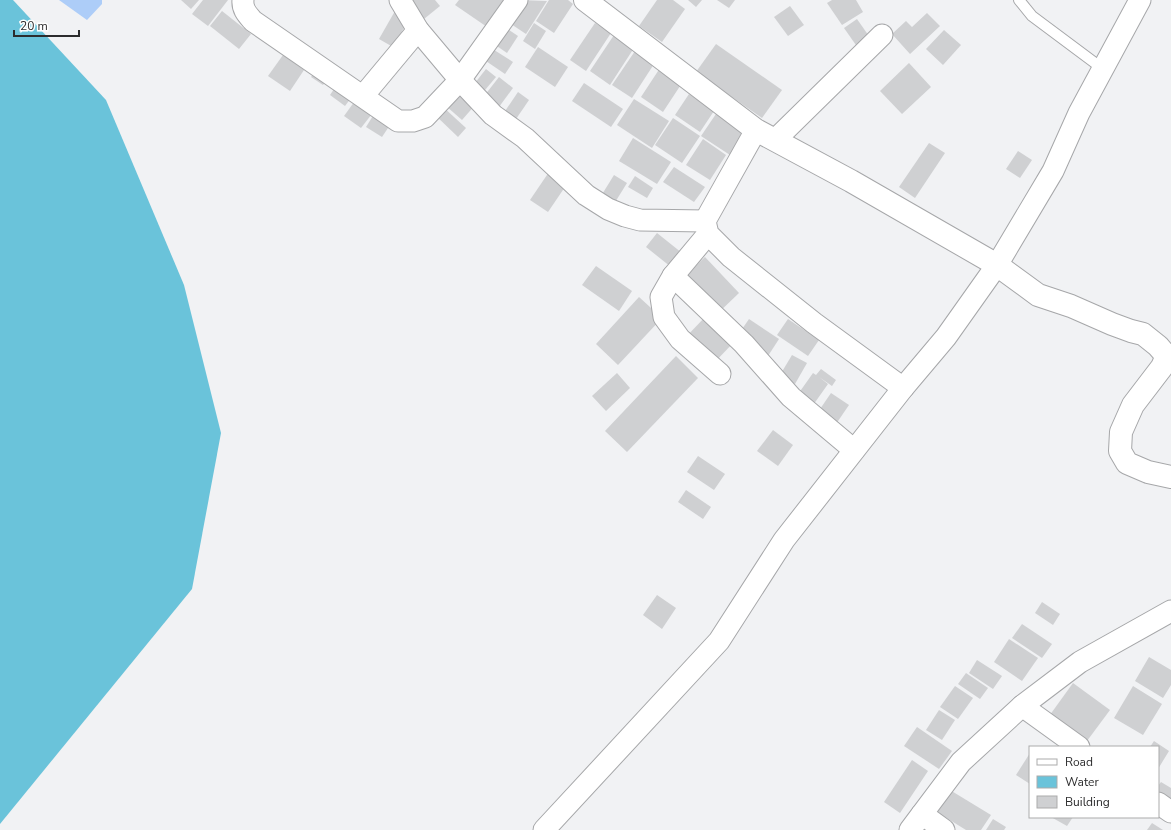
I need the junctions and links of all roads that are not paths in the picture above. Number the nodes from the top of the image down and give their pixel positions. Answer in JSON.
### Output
{"nodes":[{"id":1,"x":243,"y":0,"type":"edge"},
{"id":2,"x":400,"y":0,"type":"edge"},
{"id":3,"x":517,"y":0,"type":"edge"},
{"id":4,"x":585,"y":0,"type":"edge"},
{"id":5,"x":1019,"y":0,"type":"edge"},
{"id":6,"x":1140,"y":0,"type":"edge"},
{"id":7,"x":418,"y":30,"type":"junction"},
{"id":8,"x":882,"y":35,"type":"dead end"},
{"id":9,"x":1103,"y":69,"type":"junction"},
{"id":10,"x":460,"y":80,"type":"junction"},
{"id":11,"x":363,"y":96,"type":"junction"},
{"id":12,"x":766,"y":135,"type":"junction"},
{"id":13,"x":707,"y":228,"type":"junction"},
{"id":14,"x":997,"y":265,"type":"junction"},
{"id":15,"x":673,"y":276,"type":"junction"},
{"id":16,"x":720,"y":374,"type":"dead end"},
{"id":17,"x":903,"y":388,"type":"junction"},
{"id":18,"x":854,"y":450,"type":"junction"},
{"id":19,"x":1171,"y":477,"type":"edge"},
{"id":20,"x":1171,"y":611,"type":"edge"},
{"id":21,"x":1022,"y":706,"type":"junction"},
{"id":22,"x":1079,"y":746,"type":"edge"},
{"id":23,"x":1159,"y":804,"type":"edge"},
{"id":24,"x":1171,"y":812,"type":"edge"},
{"id":25,"x":922,"y":814,"type":"junction"},
{"id":26,"x":544,"y":830,"type":"edge"},
{"id":27,"x":910,"y":830,"type":"edge"},
{"id":28,"x":944,"y":830,"type":"edge"}],
"edges":[{"from":1,"to":11,"type":"street"},
{"from":2,"to":7,"type":"street"},
{"from":3,"to":10,"type":"street"},
{"from":4,"to":12,"type":"street"},
{"from":5,"to":9,"type":"lane"},
{"from":6,"to":9,"type":"street"},
{"from":7,"to":10,"type":"street"},
{"from":7,"to":11,"type":"street"},
{"from":8,"to":12,"type":"street"},
{"from":9,"to":14,"type":"street"},
{"from":10,"to":11,"type":"street"},
{"from":10,"to":13,"type":"street"},
{"from":12,"to":13,"type":"street"},
{"from":12,"to":14,"type":"street"},
{"from":13,"to":15,"type":"street"},
{"from":13,"to":17,"type":"street"},
{"from":14,"to":17,"type":"street"},
{"from":14,"to":19,"type":"street"},
{"from":15,"to":16,"type":"street"},
{"from":15,"to":18,"type":"street"},
{"from":17,"to":18,"type":"street"},
{"from":18,"to":26,"type":"street"},
{"from":20,"to":21,"type":"street"},
{"from":21,"to":22,"type":"street"},
{"from":21,"to":25,"type":"street"},
{"from":23,"to":24,"type":"street"},
{"from":25,"to":27,"type":"street"},
{"from":25,"to":28,"type":"street"}]}
